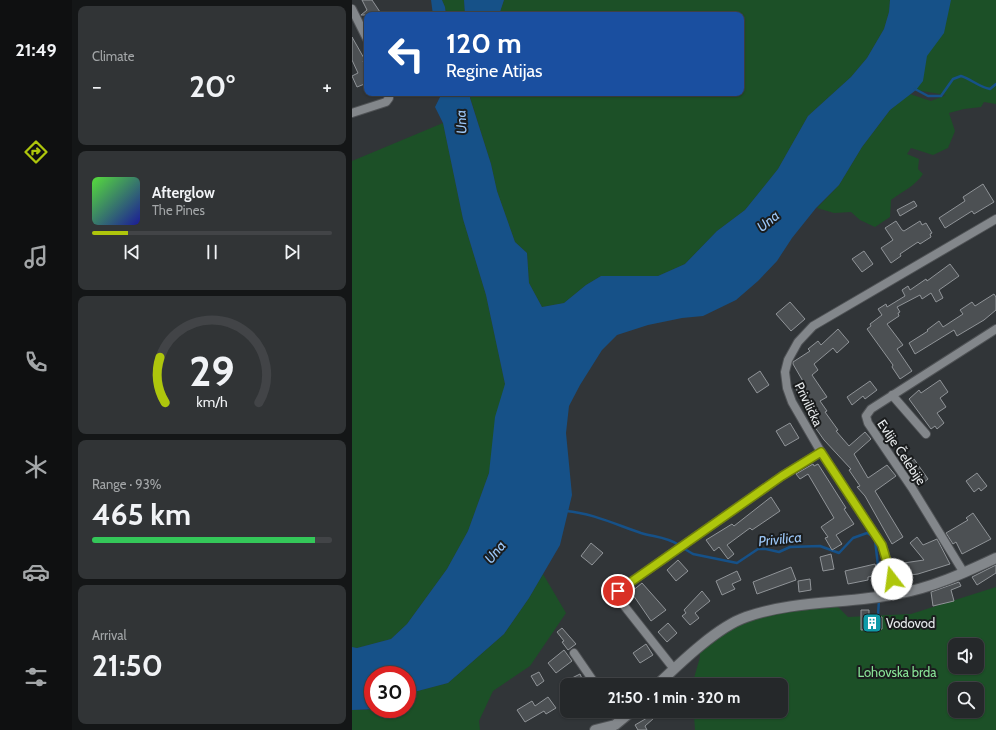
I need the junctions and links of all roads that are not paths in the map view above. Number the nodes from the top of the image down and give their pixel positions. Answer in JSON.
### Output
{"nodes":[{"id":1,"x":352,"y":9,"type":"edge"},
{"id":2,"x":364,"y":33,"type":"edge"},
{"id":3,"x":389,"y":96,"type":"edge"},
{"id":4,"x":352,"y":114,"type":"edge"},
{"id":5,"x":996,"y":219,"type":"edge"},
{"id":6,"x":996,"y":329,"type":"edge"},
{"id":7,"x":892,"y":394,"type":"junction"},
{"id":8,"x":926,"y":434,"type":"dead end"},
{"id":9,"x":821,"y":452,"type":"junction"},
{"id":10,"x":996,"y":558,"type":"edge"},
{"id":11,"x":964,"y":573,"type":"junction"},
{"id":12,"x":895,"y":594,"type":"junction"},
{"id":13,"x":574,"y":653,"type":"dead end"},
{"id":14,"x":674,"y":668,"type":"junction"},
{"id":15,"x":591,"y":678,"type":"edge"},
{"id":16,"x":664,"y":678,"type":"edge"},
{"id":17,"x":623,"y":718,"type":"edge"},
{"id":18,"x":620,"y":720,"type":"joint"},
{"id":19,"x":595,"y":730,"type":"edge"}],
"edges":[{"from":1,"to":2,"type":"street"},
{"from":3,"to":4,"type":"street"},
{"from":5,"to":9,"type":"street","name":"Privilička"},
{"from":6,"to":7,"type":"street","name":"Evlije Čelebije"},
{"from":7,"to":8,"type":"street"},
{"from":7,"to":11,"type":"street","name":"Evlije Čelebije"},
{"from":9,"to":12,"type":"street","name":"Privilička"},
{"from":9,"to":14,"type":"street"},
{"from":10,"to":11,"type":"street"},
{"from":11,"to":12,"type":"street"},
{"from":12,"to":14,"type":"street"},
{"from":13,"to":15,"type":"street"},
{"from":14,"to":16,"type":"street"},
{"from":17,"to":18,"type":"street"},
{"from":18,"to":19,"type":"street"}]}
